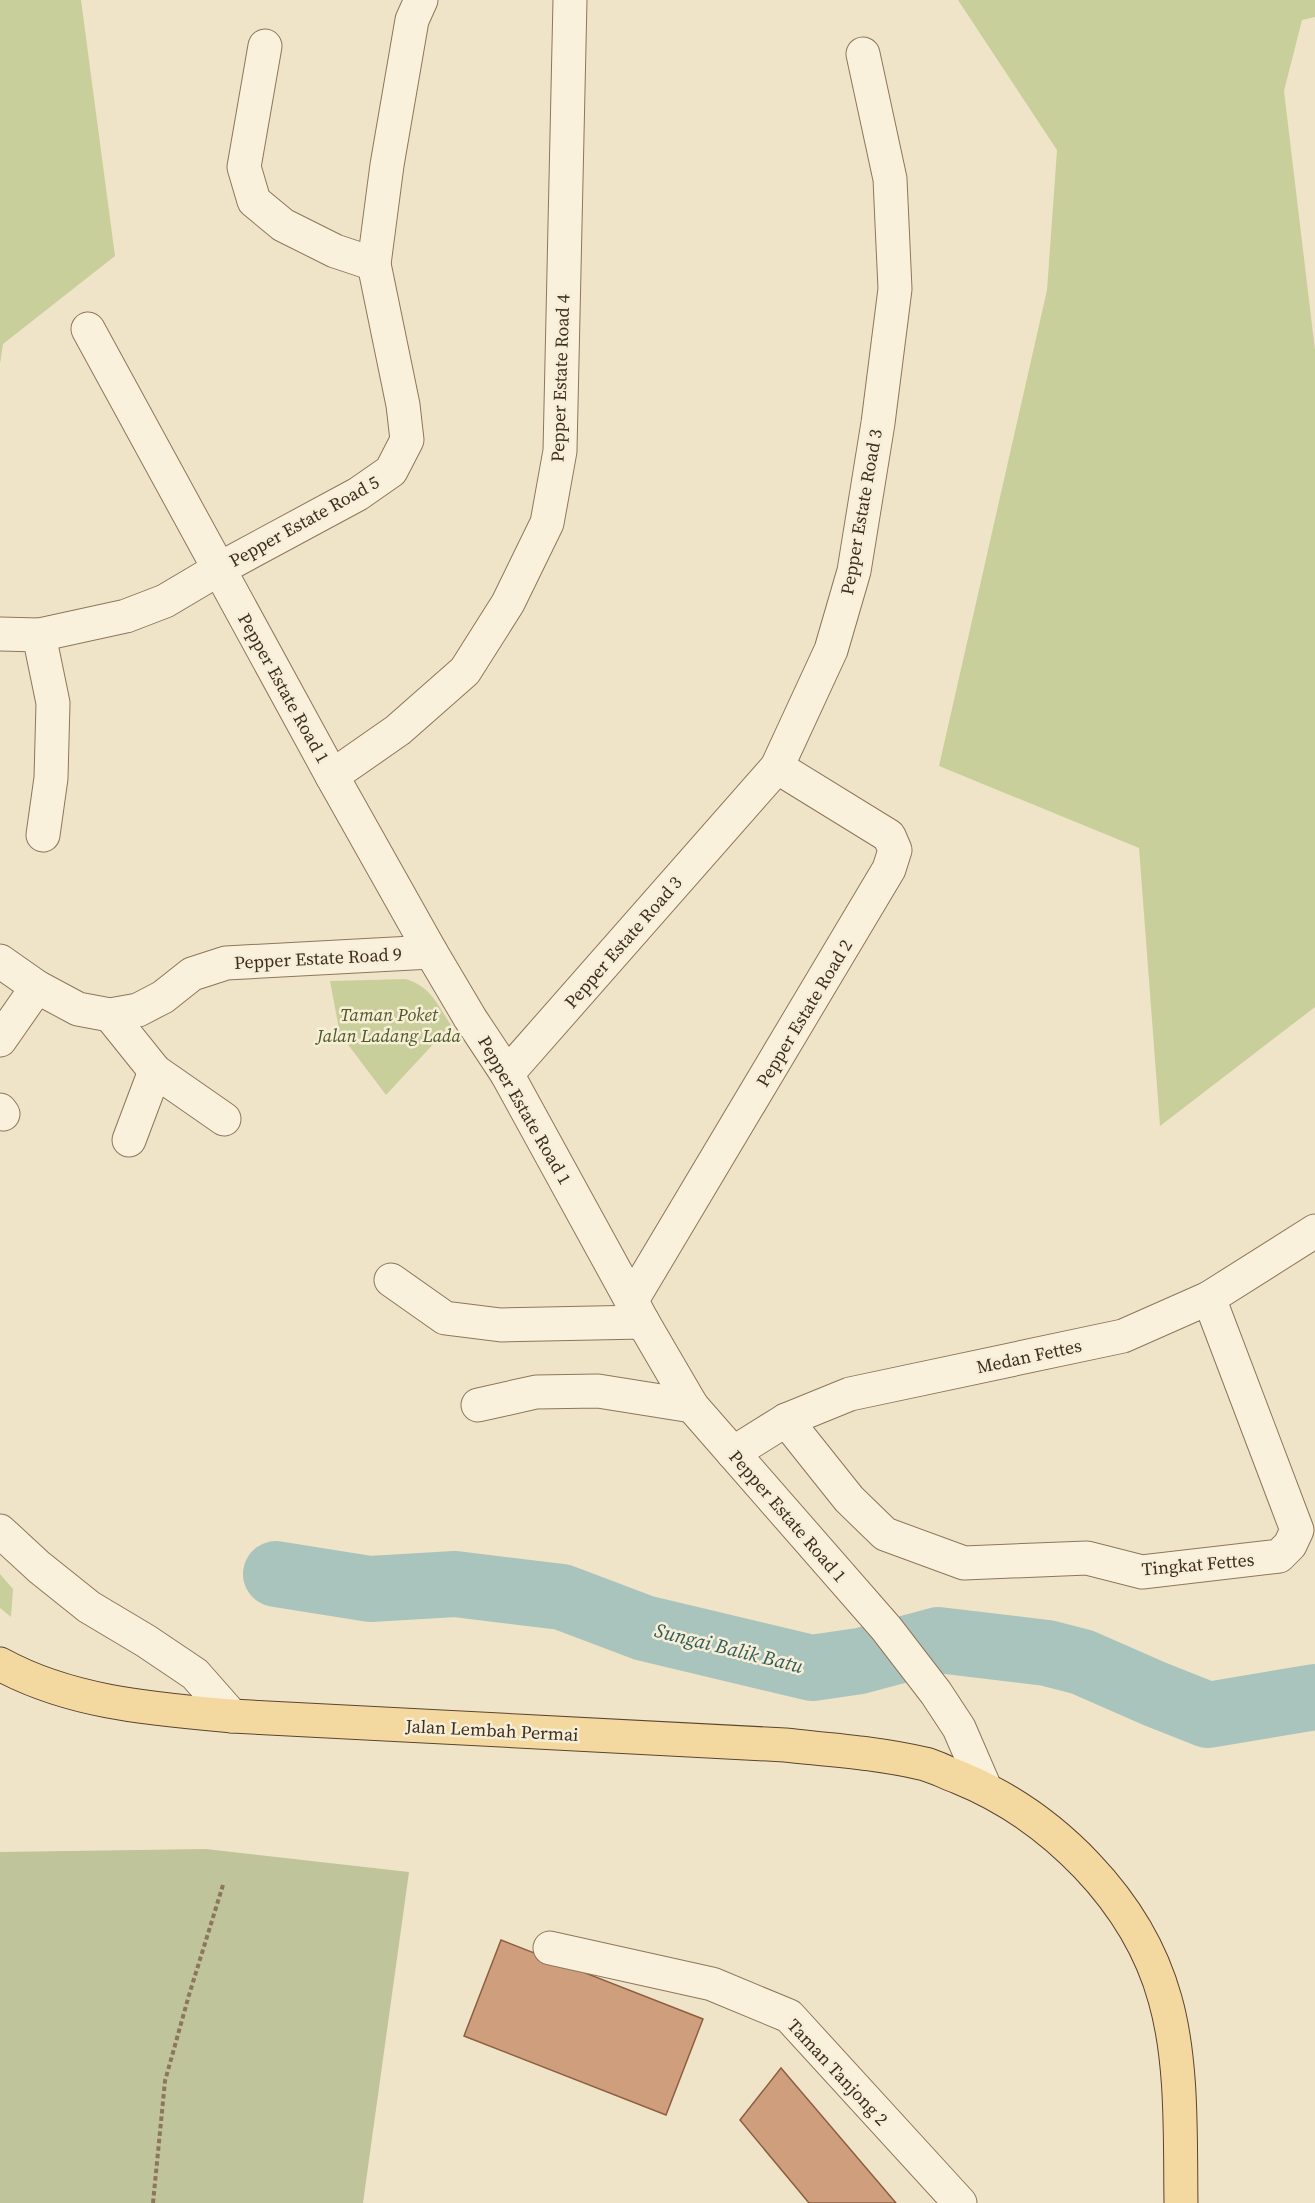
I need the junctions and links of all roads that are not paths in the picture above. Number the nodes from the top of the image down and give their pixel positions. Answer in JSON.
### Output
{"nodes":[{"id":1,"x":421,"y":0,"type":"edge"},
{"id":2,"x":570,"y":0,"type":"edge"},
{"id":3,"x":265,"y":46,"type":"dead end"},
{"id":4,"x":863,"y":54,"type":"dead end"},
{"id":5,"x":374,"y":264,"type":"junction"},
{"id":6,"x":88,"y":329,"type":"dead end"},
{"id":7,"x":219,"y":569,"type":"junction"},
{"id":8,"x":0,"y":634,"type":"edge"},
{"id":9,"x":39,"y":635,"type":"junction"},
{"id":10,"x":777,"y":767,"type":"junction"},
{"id":11,"x":332,"y":776,"type":"junction"},
{"id":12,"x":43,"y":835,"type":"dead end"},
{"id":13,"x":431,"y":952,"type":"junction"},
{"id":14,"x":0,"y":961,"type":"edge"},
{"id":15,"x":37,"y":987,"type":"junction"},
{"id":16,"x":110,"y":1015,"type":"junction"},
{"id":17,"x":0,"y":1040,"type":"edge"},
{"id":18,"x":156,"y":1071,"type":"junction"},
{"id":19,"x":507,"y":1074,"type":"junction"},
{"id":20,"x":224,"y":1119,"type":"dead end"},
{"id":21,"x":129,"y":1140,"type":"dead end"},
{"id":22,"x":1315,"y":1231,"type":"edge"},
{"id":23,"x":391,"y":1280,"type":"dead end"},
{"id":24,"x":1209,"y":1298,"type":"junction"},
{"id":25,"x":638,"y":1311,"type":"junction"},
{"id":26,"x":478,"y":1405,"type":"dead end"},
{"id":27,"x":692,"y":1406,"type":"junction"},
{"id":28,"x":786,"y":1420,"type":"junction"},
{"id":29,"x":733,"y":1453,"type":"junction"},
{"id":30,"x":0,"y":1531,"type":"edge"},
{"id":31,"x":0,"y":1664,"type":"edge"},
{"id":32,"x":0,"y":1682,"type":"edge"},
{"id":33,"x":55,"y":1687,"type":"junction"},
{"id":34,"x":232,"y":1716,"type":"junction"},
{"id":35,"x":985,"y":1788,"type":"junction"},
{"id":36,"x":550,"y":1948,"type":"dead end"},
{"id":37,"x":960,"y":2203,"type":"edge"},
{"id":38,"x":1181,"y":2203,"type":"edge"}],
"edges":[{"from":1,"to":5,"type":"street","name":"Pepper Estate Road 5"},
{"from":2,"to":11,"type":"street","name":"Pepper Estate Road 4"},
{"from":3,"to":5,"type":"street"},
{"from":4,"to":10,"type":"street","name":"Pepper Estate Road 3"},
{"from":5,"to":7,"type":"street","name":"Pepper Estate Road 5"},
{"from":6,"to":7,"type":"street","name":"Pepper Estate Road 1"},
{"from":7,"to":9,"type":"street","name":"Pepper Estate Road 5"},
{"from":7,"to":11,"type":"street","name":"Pepper Estate Road 1"},
{"from":8,"to":9,"type":"street","name":"Pepper Estate Road 5"},
{"from":9,"to":12,"type":"street"},
{"from":10,"to":19,"type":"street","name":"Pepper Estate Road 3"},
{"from":10,"to":25,"type":"street","name":"Pepper Estate Road 2"},
{"from":11,"to":13,"type":"street","name":"Pepper Estate Road 1"},
{"from":13,"to":16,"type":"street","name":"Pepper Estate Road 9"},
{"from":13,"to":19,"type":"street","name":"Pepper Estate Road 1"},
{"from":14,"to":15,"type":"street"},
{"from":15,"to":16,"type":"street"},
{"from":15,"to":17,"type":"street"},
{"from":16,"to":18,"type":"street"},
{"from":18,"to":20,"type":"street"},
{"from":18,"to":21,"type":"street"},
{"from":19,"to":25,"type":"street","name":"Pepper Estate Road 1"},
{"from":22,"to":24,"type":"street","name":"Medan Fettes"},
{"from":23,"to":25,"type":"street"},
{"from":24,"to":28,"type":"street","name":"Medan Fettes"},
{"from":24,"to":28,"type":"street","name":"Tingkat Fettes"},
{"from":25,"to":27,"type":"street","name":"Pepper Estate Road 1"},
{"from":26,"to":27,"type":"street"},
{"from":27,"to":29,"type":"street","name":"Pepper Estate Road 1"},
{"from":28,"to":29,"type":"street","name":"Medan Fettes"},
{"from":29,"to":35,"type":"street","name":"Pepper Estate Road 1"},
{"from":30,"to":34,"type":"street"},
{"from":31,"to":33,"type":"main road","name":"Jalan Lembah Permai"},
{"from":32,"to":33,"type":"main road"},
{"from":33,"to":34,"type":"main road","name":"Jalan Lembah Permai"},
{"from":34,"to":35,"type":"main road","name":"Jalan Lembah Permai"},
{"from":35,"to":38,"type":"main road","name":"Jalan Lembah Permai"},
{"from":36,"to":37,"type":"street","name":"Taman Tanjong 2"}]}
